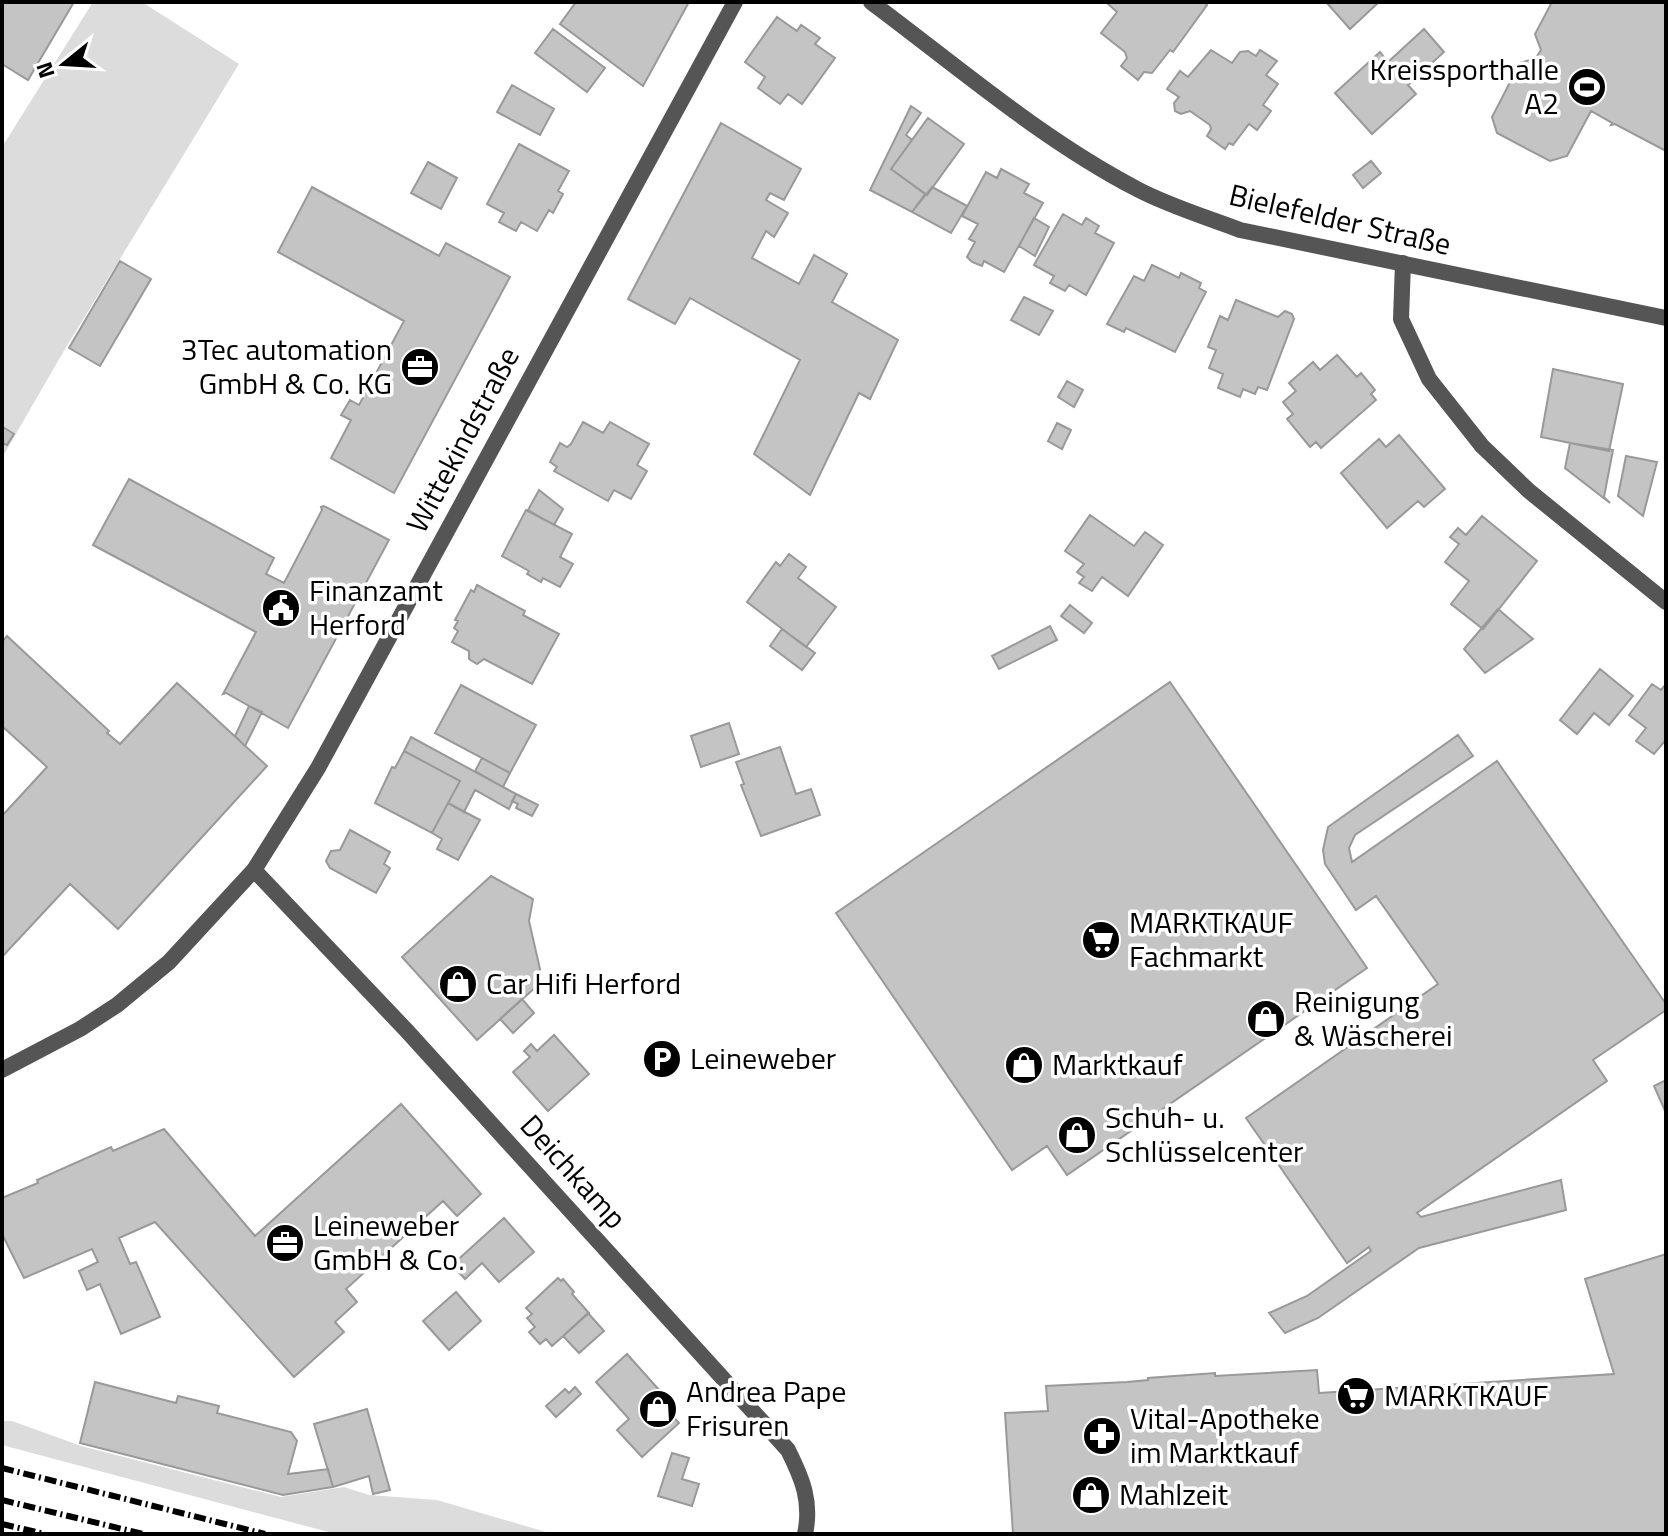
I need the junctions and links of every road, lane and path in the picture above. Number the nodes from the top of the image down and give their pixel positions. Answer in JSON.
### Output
{"nodes":[{"id":1,"x":735,"y":2,"type":"edge"},
{"id":2,"x":871,"y":2,"type":"edge"},
{"id":3,"x":1403,"y":263,"type":"junction"},
{"id":4,"x":1666,"y":318,"type":"edge"},
{"id":5,"x":1666,"y":602,"type":"edge"},
{"id":6,"x":254,"y":870,"type":"junction"},
{"id":7,"x":2,"y":1070,"type":"edge"},
{"id":8,"x":805,"y":1534,"type":"edge"}],
"edges":[{"from":1,"to":6,"type":"street","name":"Wittekindstraße"},
{"from":2,"to":3,"type":"street","name":"Bielefelder Straße"},
{"from":3,"to":4,"type":"street","name":"Bielefelder Straße"},
{"from":3,"to":5,"type":"street"},
{"from":6,"to":7,"type":"street","name":"Wittekindstraße"},
{"from":6,"to":8,"type":"street","name":"Deichkamp"}]}
